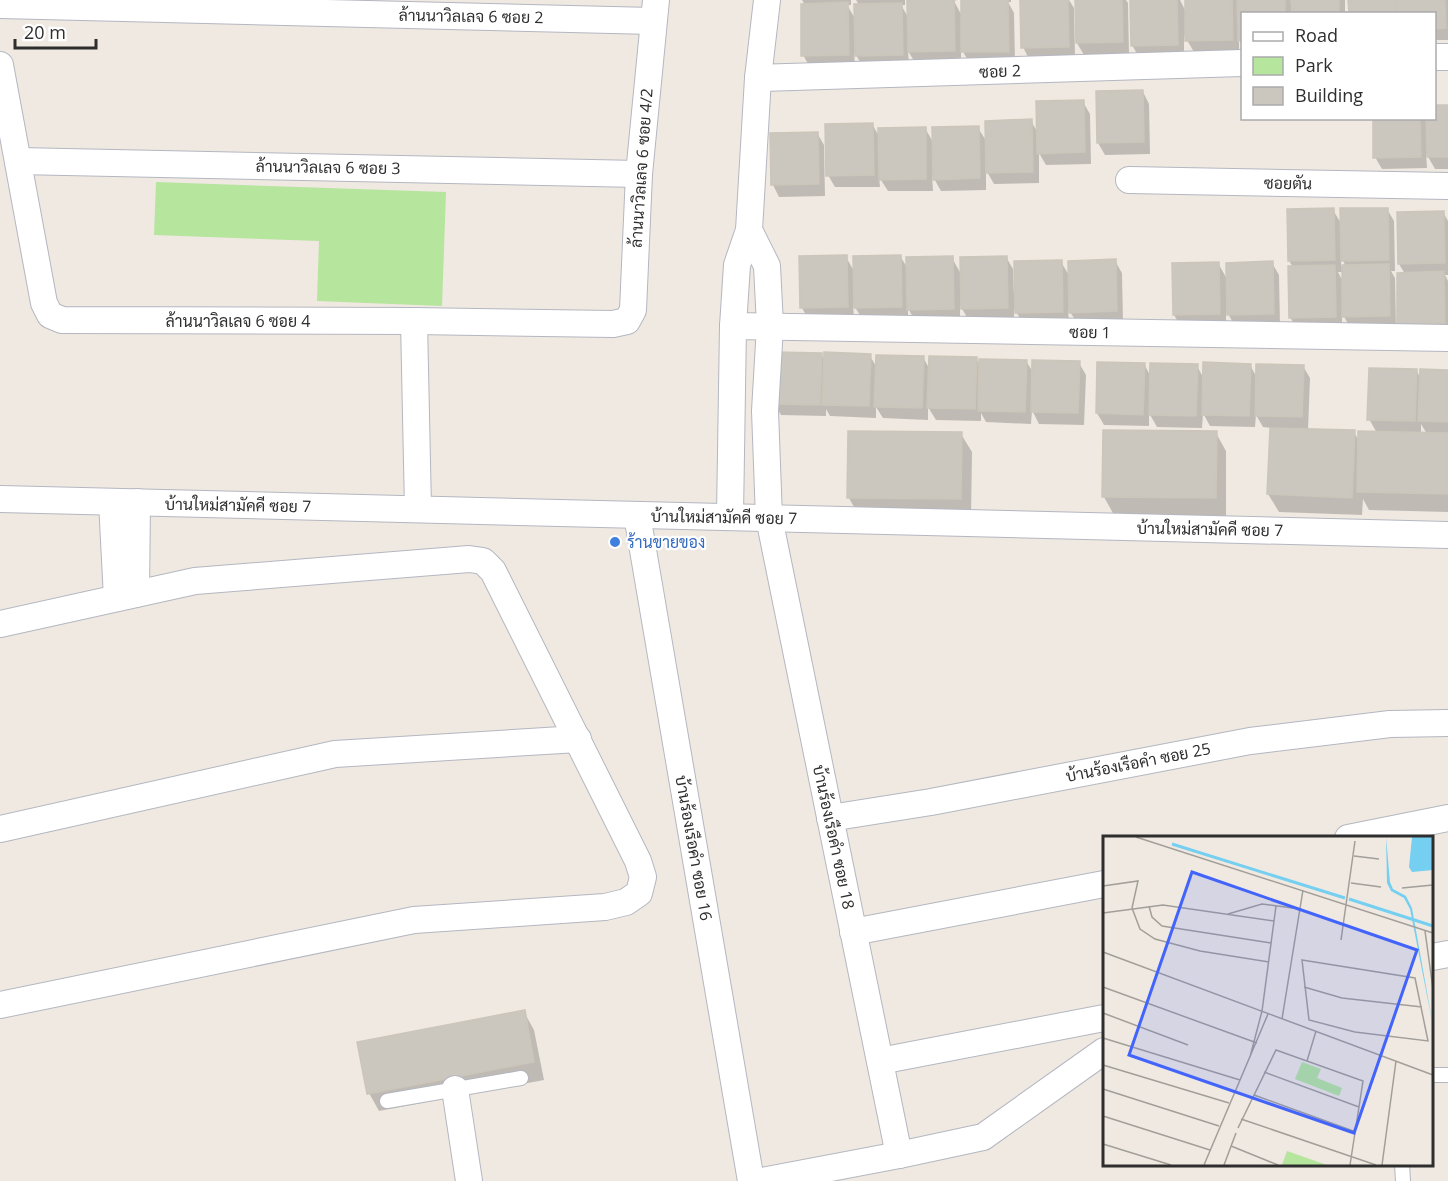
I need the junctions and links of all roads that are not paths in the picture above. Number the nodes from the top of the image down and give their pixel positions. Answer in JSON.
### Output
{"nodes":[{"id":1,"x":767,"y":0,"type":"edge"},
{"id":2,"x":0,"y":5,"type":"edge"},
{"id":3,"x":655,"y":10,"type":"edge"},
{"id":4,"x":1241,"y":63,"type":"edge"},
{"id":5,"x":0,"y":65,"type":"edge"},
{"id":6,"x":758,"y":78,"type":"junction"},
{"id":7,"x":18,"y":161,"type":"junction"},
{"id":8,"x":639,"y":174,"type":"junction"},
{"id":9,"x":1129,"y":180,"type":"dead end"},
{"id":10,"x":1448,"y":186,"type":"edge"},
{"id":11,"x":749,"y":231,"type":"junction"},
{"id":12,"x":414,"y":321,"type":"junction"},
{"id":13,"x":613,"y":324,"type":"joint"},
{"id":14,"x":733,"y":326,"type":"junction"},
{"id":15,"x":770,"y":326,"type":"junction"},
{"id":16,"x":1448,"y":338,"type":"edge"},
{"id":17,"x":0,"y":499,"type":"edge"},
{"id":18,"x":124,"y":502,"type":"junction"},
{"id":19,"x":418,"y":509,"type":"junction"},
{"id":20,"x":637,"y":515,"type":"junction"},
{"id":21,"x":730,"y":516,"type":"junction"},
{"id":22,"x":769,"y":518,"type":"junction"},
{"id":23,"x":1448,"y":535,"type":"edge"},
{"id":24,"x":126,"y":596,"type":"junction"},
{"id":25,"x":0,"y":624,"type":"edge"},
{"id":26,"x":1448,"y":723,"type":"edge"},
{"id":27,"x":578,"y":739,"type":"junction"},
{"id":28,"x":830,"y":818,"type":"junction"},
{"id":29,"x":1448,"y":818,"type":"edge"},
{"id":30,"x":0,"y":830,"type":"edge"},
{"id":31,"x":1353,"y":836,"type":"edge"},
{"id":32,"x":1103,"y":884,"type":"edge"},
{"id":33,"x":854,"y":932,"type":"junction"},
{"id":34,"x":1448,"y":954,"type":"edge"},
{"id":35,"x":1433,"y":957,"type":"edge"},
{"id":36,"x":0,"y":1005,"type":"edge"},
{"id":37,"x":1103,"y":1018,"type":"edge"},
{"id":38,"x":1103,"y":1052,"type":"edge"},
{"id":39,"x":880,"y":1061,"type":"junction"},
{"id":40,"x":521,"y":1078,"type":"dead end"},
{"id":41,"x":455,"y":1089,"type":"junction"},
{"id":42,"x":387,"y":1101,"type":"dead end"},
{"id":43,"x":899,"y":1155,"type":"junction"},
{"id":44,"x":469,"y":1181,"type":"edge"},
{"id":45,"x":751,"y":1181,"type":"edge"},
{"id":46,"x":762,"y":1181,"type":"edge"}],
"edges":[{"from":1,"to":6,"type":"street"},
{"from":2,"to":3,"type":"street","name":"ล้านนาวิลเลจ 6 ซอย 2"},
{"from":3,"to":8,"type":"street","name":"ล้านนาวิลเลจ 6 ซอย 4/2"},
{"from":4,"to":6,"type":"street","name":"ซอย 2"},
{"from":5,"to":7,"type":"street"},
{"from":6,"to":11,"type":"street"},
{"from":7,"to":8,"type":"street","name":"ล้านนาวิลเลจ 6 ซอย 3"},
{"from":7,"to":12,"type":"street","name":"ล้านนาวิลเลจ 6 ซอย 4"},
{"from":8,"to":13,"type":"street","name":"ล้านนาวิลเลจ 6 ซอย 4/2"},
{"from":9,"to":10,"type":"street","name":"ซอยตัน"},
{"from":11,"to":14,"type":"street"},
{"from":11,"to":15,"type":"street","name":"บ้านร้องเรือคำ ซอย 18"},
{"from":12,"to":13,"type":"street","name":"ล้านนาวิลเลจ 6 ซอย 4"},
{"from":12,"to":19,"type":"street"},
{"from":14,"to":15,"type":"street","name":"ซอย 1"},
{"from":14,"to":21,"type":"street"},
{"from":15,"to":16,"type":"street","name":"ซอย 1"},
{"from":15,"to":22,"type":"street","name":"บ้านร้องเรือคำ ซอย 18"},
{"from":17,"to":18,"type":"street","name":"บ้านใหม่สามัคคี ซอย 7"},
{"from":18,"to":19,"type":"street","name":"บ้านใหม่สามัคคี ซอย 7"},
{"from":18,"to":24,"type":"street"},
{"from":19,"to":20,"type":"street","name":"บ้านใหม่สามัคคี ซอย 7"},
{"from":20,"to":21,"type":"street","name":"บ้านใหม่สามัคคี ซอย 7"},
{"from":20,"to":45,"type":"street","name":"บ้านร้องเรือคำ ซอย 16"},
{"from":21,"to":22,"type":"street","name":"บ้านใหม่สามัคคี ซอย 7"},
{"from":22,"to":23,"type":"street","name":"บ้านใหม่สามัคคี ซอย 7"},
{"from":22,"to":28,"type":"street","name":"บ้านร้องเรือคำ ซอย 18"},
{"from":24,"to":25,"type":"street"},
{"from":24,"to":27,"type":"street"},
{"from":26,"to":28,"type":"street","name":"บ้านร้องเรือคำ ซอย 25"},
{"from":27,"to":30,"type":"street"},
{"from":27,"to":36,"type":"street"},
{"from":28,"to":33,"type":"street","name":"บ้านร้องเรือคำ ซอย 18"},
{"from":29,"to":31,"type":"street"},
{"from":32,"to":33,"type":"street"},
{"from":33,"to":39,"type":"street","name":"บ้านร้องเรือคำ ซอย 18"},
{"from":34,"to":35,"type":"street"},
{"from":37,"to":39,"type":"street"},
{"from":38,"to":43,"type":"street"},
{"from":39,"to":43,"type":"street","name":"บ้านร้องเรือคำ ซอย 18"},
{"from":40,"to":41,"type":"lane"},
{"from":41,"to":42,"type":"lane"},
{"from":41,"to":44,"type":"street"},
{"from":43,"to":46,"type":"street"}]}
